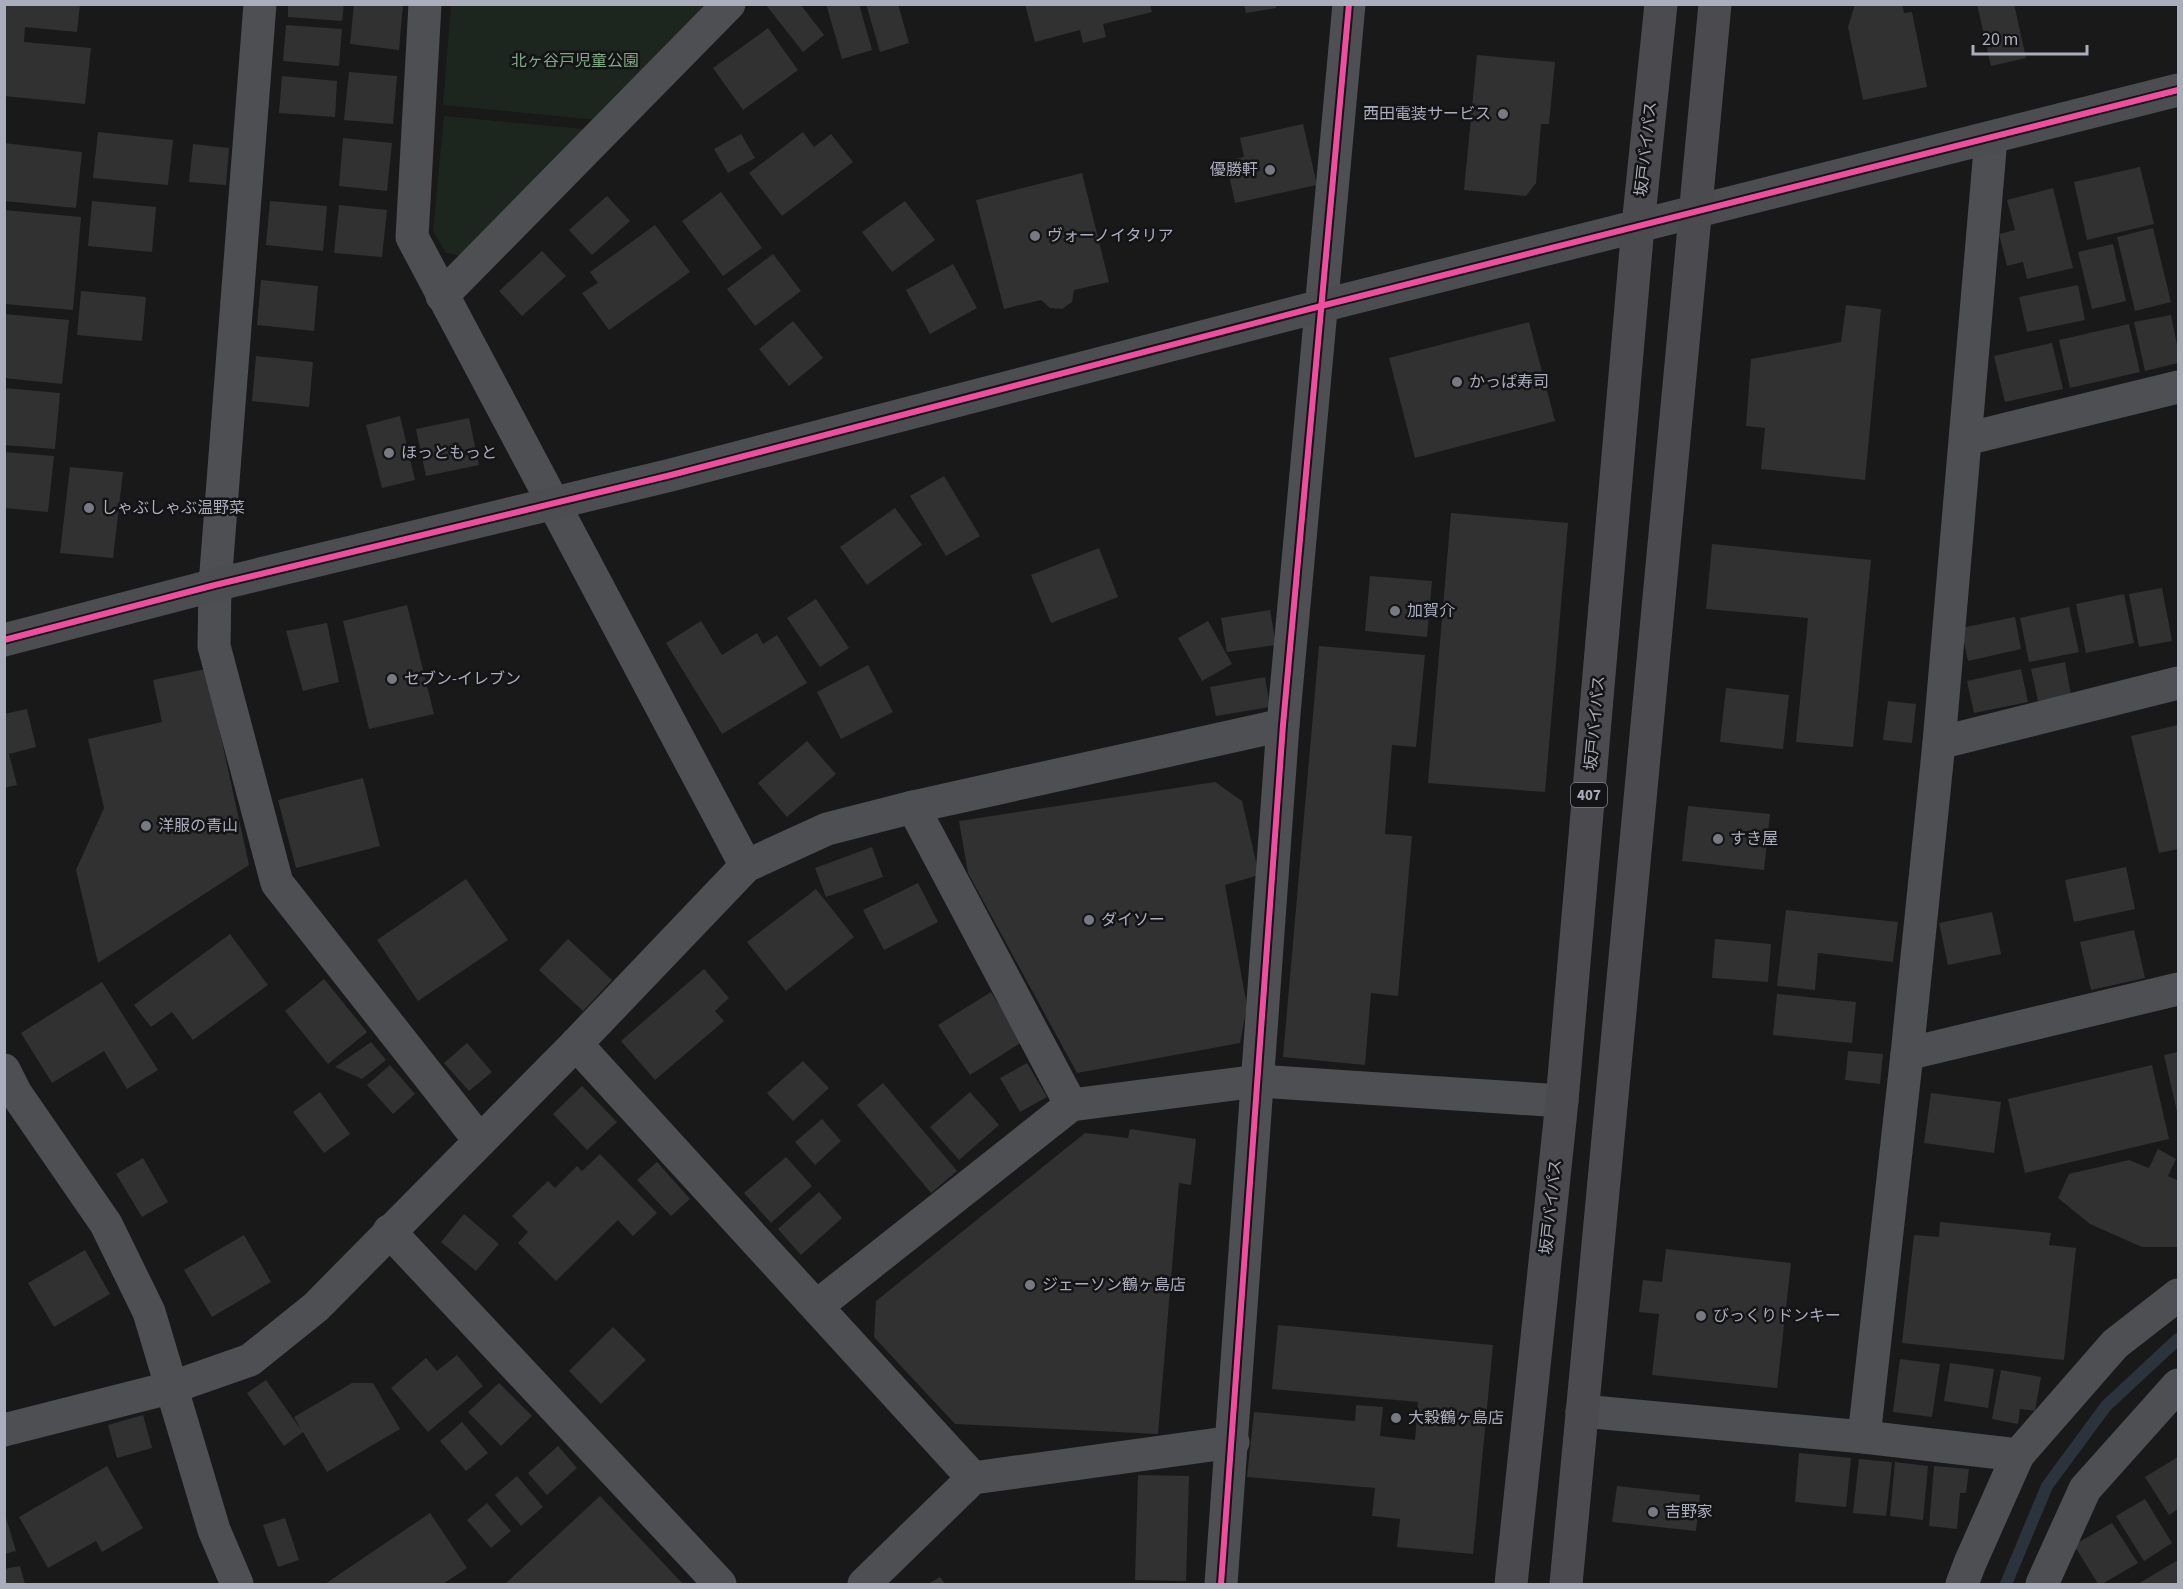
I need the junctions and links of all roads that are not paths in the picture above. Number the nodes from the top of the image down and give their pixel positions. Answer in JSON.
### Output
{"nodes":[{"id":1,"x":260,"y":4,"type":"edge"},
{"id":2,"x":425,"y":4,"type":"edge"},
{"id":3,"x":729,"y":4,"type":"edge"},
{"id":4,"x":1349,"y":4,"type":"edge"},
{"id":5,"x":1661,"y":4,"type":"edge"},
{"id":6,"x":1715,"y":4,"type":"edge"},
{"id":7,"x":2178,"y":90,"type":"edge"},
{"id":8,"x":1991,"y":138,"type":"junction"},
{"id":9,"x":1694,"y":212,"type":"junction"},
{"id":10,"x":1638,"y":226,"type":"junction"},
{"id":11,"x":442,"y":296,"type":"junction"},
{"id":12,"x":1321,"y":306,"type":"junction"},
{"id":13,"x":2178,"y":387,"type":"edge"},
{"id":14,"x":1966,"y":439,"type":"junction"},
{"id":15,"x":553,"y":504,"type":"junction"},
{"id":16,"x":214,"y":585,"type":"junction"},
{"id":17,"x":4,"y":640,"type":"edge"},
{"id":18,"x":2178,"y":683,"type":"edge"},
{"id":19,"x":1283,"y":725,"type":"junction"},
{"id":20,"x":1938,"y":743,"type":"junction"},
{"id":21,"x":913,"y":807,"type":"junction"},
{"id":22,"x":746,"y":866,"type":"junction"},
{"id":23,"x":2178,"y":989,"type":"edge"},
{"id":24,"x":576,"y":1044,"type":"junction"},
{"id":25,"x":1907,"y":1054,"type":"junction"},
{"id":26,"x":1258,"y":1081,"type":"junction"},
{"id":27,"x":8,"y":1086,"type":"edge"},
{"id":28,"x":1562,"y":1101,"type":"junction"},
{"id":29,"x":1071,"y":1105,"type":"junction"},
{"id":30,"x":480,"y":1141,"type":"junction"},
{"id":31,"x":389,"y":1232,"type":"junction"},
{"id":32,"x":2178,"y":1295,"type":"edge"},
{"id":33,"x":817,"y":1306,"type":"junction"},
{"id":34,"x":2178,"y":1385,"type":"edge"},
{"id":35,"x":173,"y":1387,"type":"junction"},
{"id":36,"x":1582,"y":1412,"type":"junction"},
{"id":37,"x":4,"y":1430,"type":"edge"},
{"id":38,"x":1864,"y":1437,"type":"junction"},
{"id":39,"x":1233,"y":1443,"type":"junction"},
{"id":40,"x":2018,"y":1455,"type":"junction"},
{"id":41,"x":973,"y":1478,"type":"junction"},
{"id":42,"x":2050,"y":1580,"type":"edge"},
{"id":43,"x":237,"y":1584,"type":"edge"},
{"id":44,"x":720,"y":1584,"type":"edge"},
{"id":45,"x":864,"y":1584,"type":"edge"},
{"id":46,"x":1221,"y":1584,"type":"edge"},
{"id":47,"x":1511,"y":1584,"type":"edge"},
{"id":48,"x":1566,"y":1584,"type":"edge"},
{"id":49,"x":1962,"y":1584,"type":"edge"}],
"edges":[{"from":1,"to":16,"type":"street"},
{"from":2,"to":11,"type":"street"},
{"from":3,"to":11,"type":"street"},
{"from":4,"to":12,"type":"street"},
{"from":5,"to":10,"type":"highway","name":"坂戸バイパス","number":"407"},
{"from":6,"to":9,"type":"highway"},
{"from":7,"to":8,"type":"street"},
{"from":8,"to":9,"type":"street"},
{"from":8,"to":14,"type":"street"},
{"from":9,"to":10,"type":"street"},
{"from":9,"to":36,"type":"highway"},
{"from":10,"to":12,"type":"street"},
{"from":10,"to":28,"type":"highway","name":"坂戸バイパス","number":"407"},
{"from":11,"to":15,"type":"street"},
{"from":12,"to":15,"type":"street"},
{"from":12,"to":19,"type":"street"},
{"from":13,"to":14,"type":"street"},
{"from":14,"to":20,"type":"street"},
{"from":15,"to":16,"type":"street"},
{"from":15,"to":22,"type":"street"},
{"from":16,"to":17,"type":"street"},
{"from":16,"to":30,"type":"street"},
{"from":18,"to":20,"type":"street"},
{"from":19,"to":21,"type":"street"},
{"from":19,"to":26,"type":"street"},
{"from":20,"to":25,"type":"street"},
{"from":21,"to":22,"type":"street"},
{"from":21,"to":29,"type":"street"},
{"from":22,"to":24,"type":"street"},
{"from":23,"to":25,"type":"street"},
{"from":24,"to":30,"type":"street"},
{"from":24,"to":33,"type":"street"},
{"from":25,"to":38,"type":"street"},
{"from":26,"to":28,"type":"street"},
{"from":26,"to":29,"type":"street"},
{"from":26,"to":39,"type":"street"},
{"from":27,"to":35,"type":"street"},
{"from":28,"to":47,"type":"highway","name":"坂戸バイパス","number":"407"},
{"from":29,"to":33,"type":"street"},
{"from":30,"to":31,"type":"street"},
{"from":31,"to":35,"type":"street"},
{"from":31,"to":44,"type":"street"},
{"from":32,"to":40,"type":"street"},
{"from":33,"to":41,"type":"street"},
{"from":34,"to":42,"type":"street"},
{"from":35,"to":37,"type":"street"},
{"from":35,"to":43,"type":"street"},
{"from":36,"to":38,"type":"street"},
{"from":36,"to":48,"type":"highway"},
{"from":38,"to":40,"type":"street"},
{"from":39,"to":41,"type":"street"},
{"from":39,"to":46,"type":"street"},
{"from":40,"to":49,"type":"street"},
{"from":41,"to":45,"type":"street"}]}
